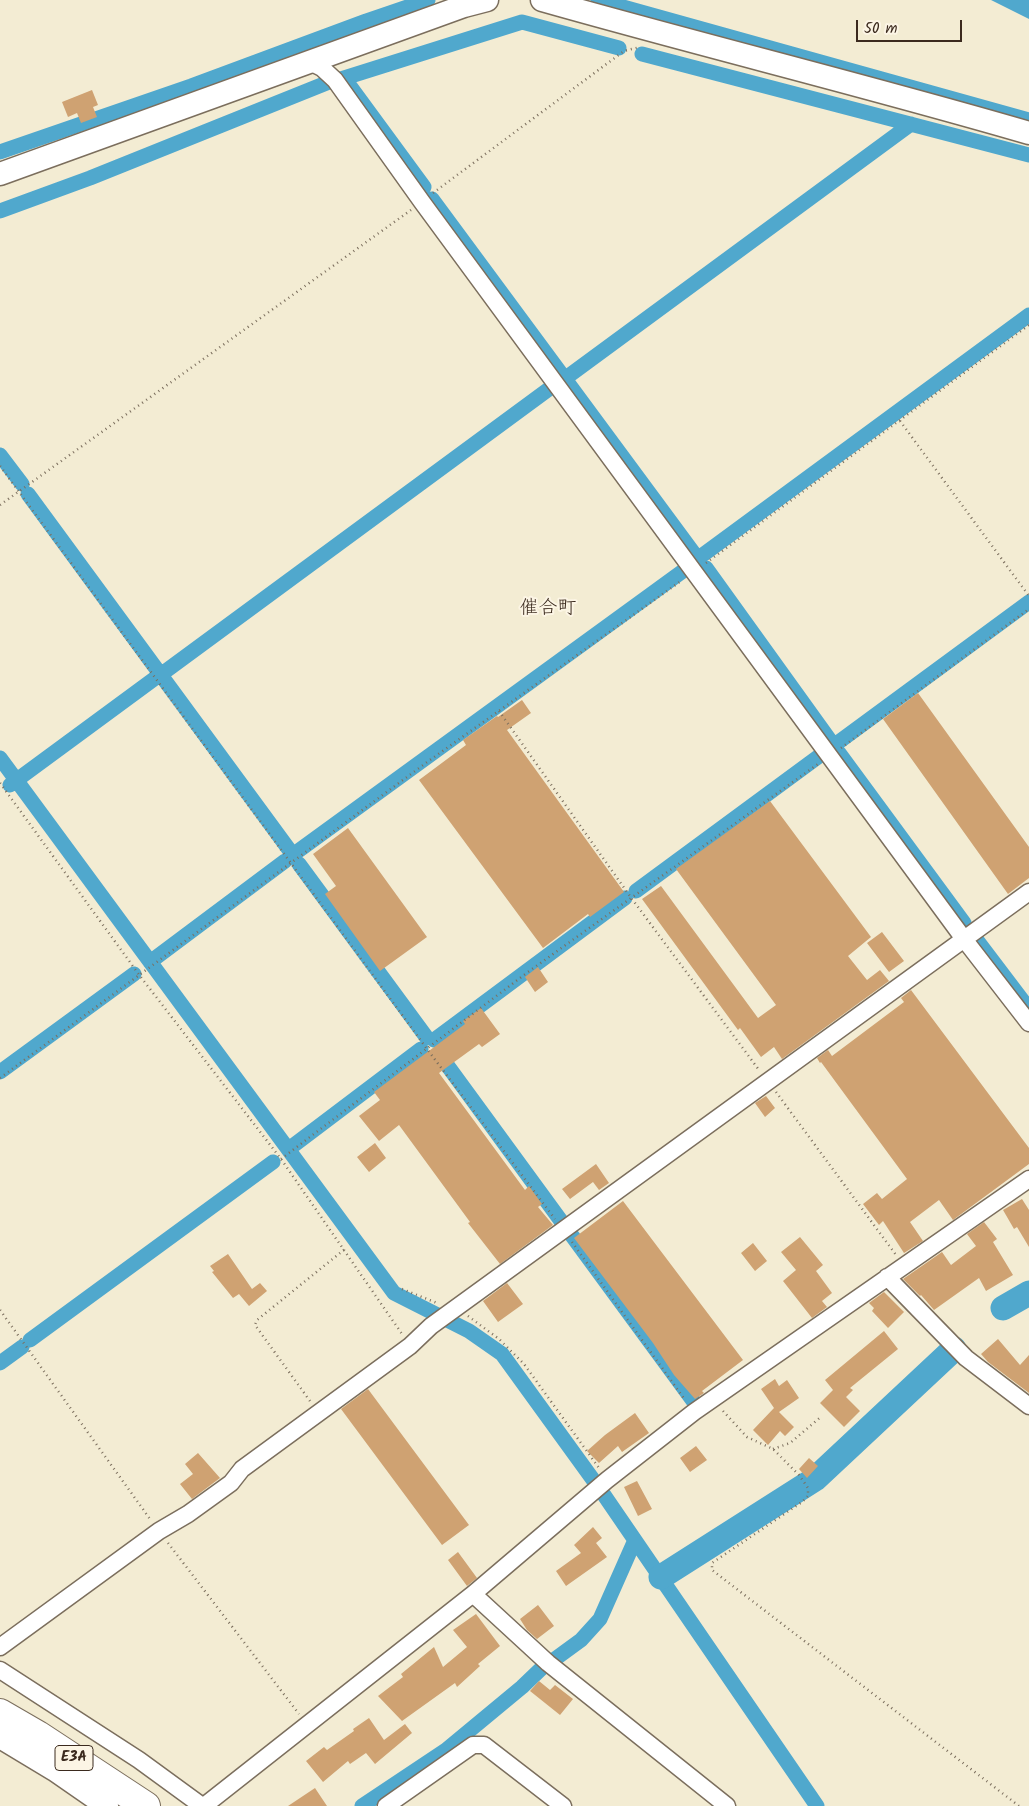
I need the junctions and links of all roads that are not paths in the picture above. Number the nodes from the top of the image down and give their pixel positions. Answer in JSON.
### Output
{"nodes":[{"id":1,"x":487,"y":0,"type":"edge"},
{"id":2,"x":542,"y":0,"type":"edge"},
{"id":3,"x":310,"y":62,"type":"junction"},
{"id":4,"x":1029,"y":133,"type":"edge"},
{"id":5,"x":0,"y":174,"type":"edge"},
{"id":6,"x":1029,"y":892,"type":"edge"},
{"id":7,"x":964,"y":939,"type":"junction"},
{"id":8,"x":1029,"y":1023,"type":"edge"},
{"id":9,"x":1029,"y":1179,"type":"edge"},
{"id":10,"x":887,"y":1277,"type":"junction"},
{"id":11,"x":1029,"y":1406,"type":"edge"},
{"id":12,"x":473,"y":1594,"type":"junction"},
{"id":13,"x":0,"y":1647,"type":"edge"},
{"id":14,"x":0,"y":1670,"type":"edge"},
{"id":15,"x":0,"y":1713,"type":"edge"},
{"id":16,"x":0,"y":1736,"type":"edge"},
{"id":17,"x":107,"y":1806,"type":"edge"},
{"id":18,"x":146,"y":1806,"type":"edge"},
{"id":19,"x":203,"y":1806,"type":"edge"},
{"id":20,"x":386,"y":1806,"type":"edge"},
{"id":21,"x":563,"y":1806,"type":"edge"},
{"id":22,"x":727,"y":1806,"type":"edge"}],
"edges":[{"from":1,"to":3,"type":"street"},
{"from":2,"to":4,"type":"street"},
{"from":3,"to":5,"type":"street"},
{"from":3,"to":7,"type":"street"},
{"from":6,"to":7,"type":"street"},
{"from":7,"to":8,"type":"street"},
{"from":7,"to":13,"type":"street"},
{"from":9,"to":10,"type":"street"},
{"from":10,"to":11,"type":"street"},
{"from":10,"to":12,"type":"street"},
{"from":12,"to":19,"type":"street"},
{"from":12,"to":22,"type":"street"},
{"from":14,"to":19,"type":"street"},
{"from":15,"to":18,"type":"highway","number":"E3A"},
{"from":16,"to":17,"type":"street"},
{"from":20,"to":21,"type":"street"}]}
